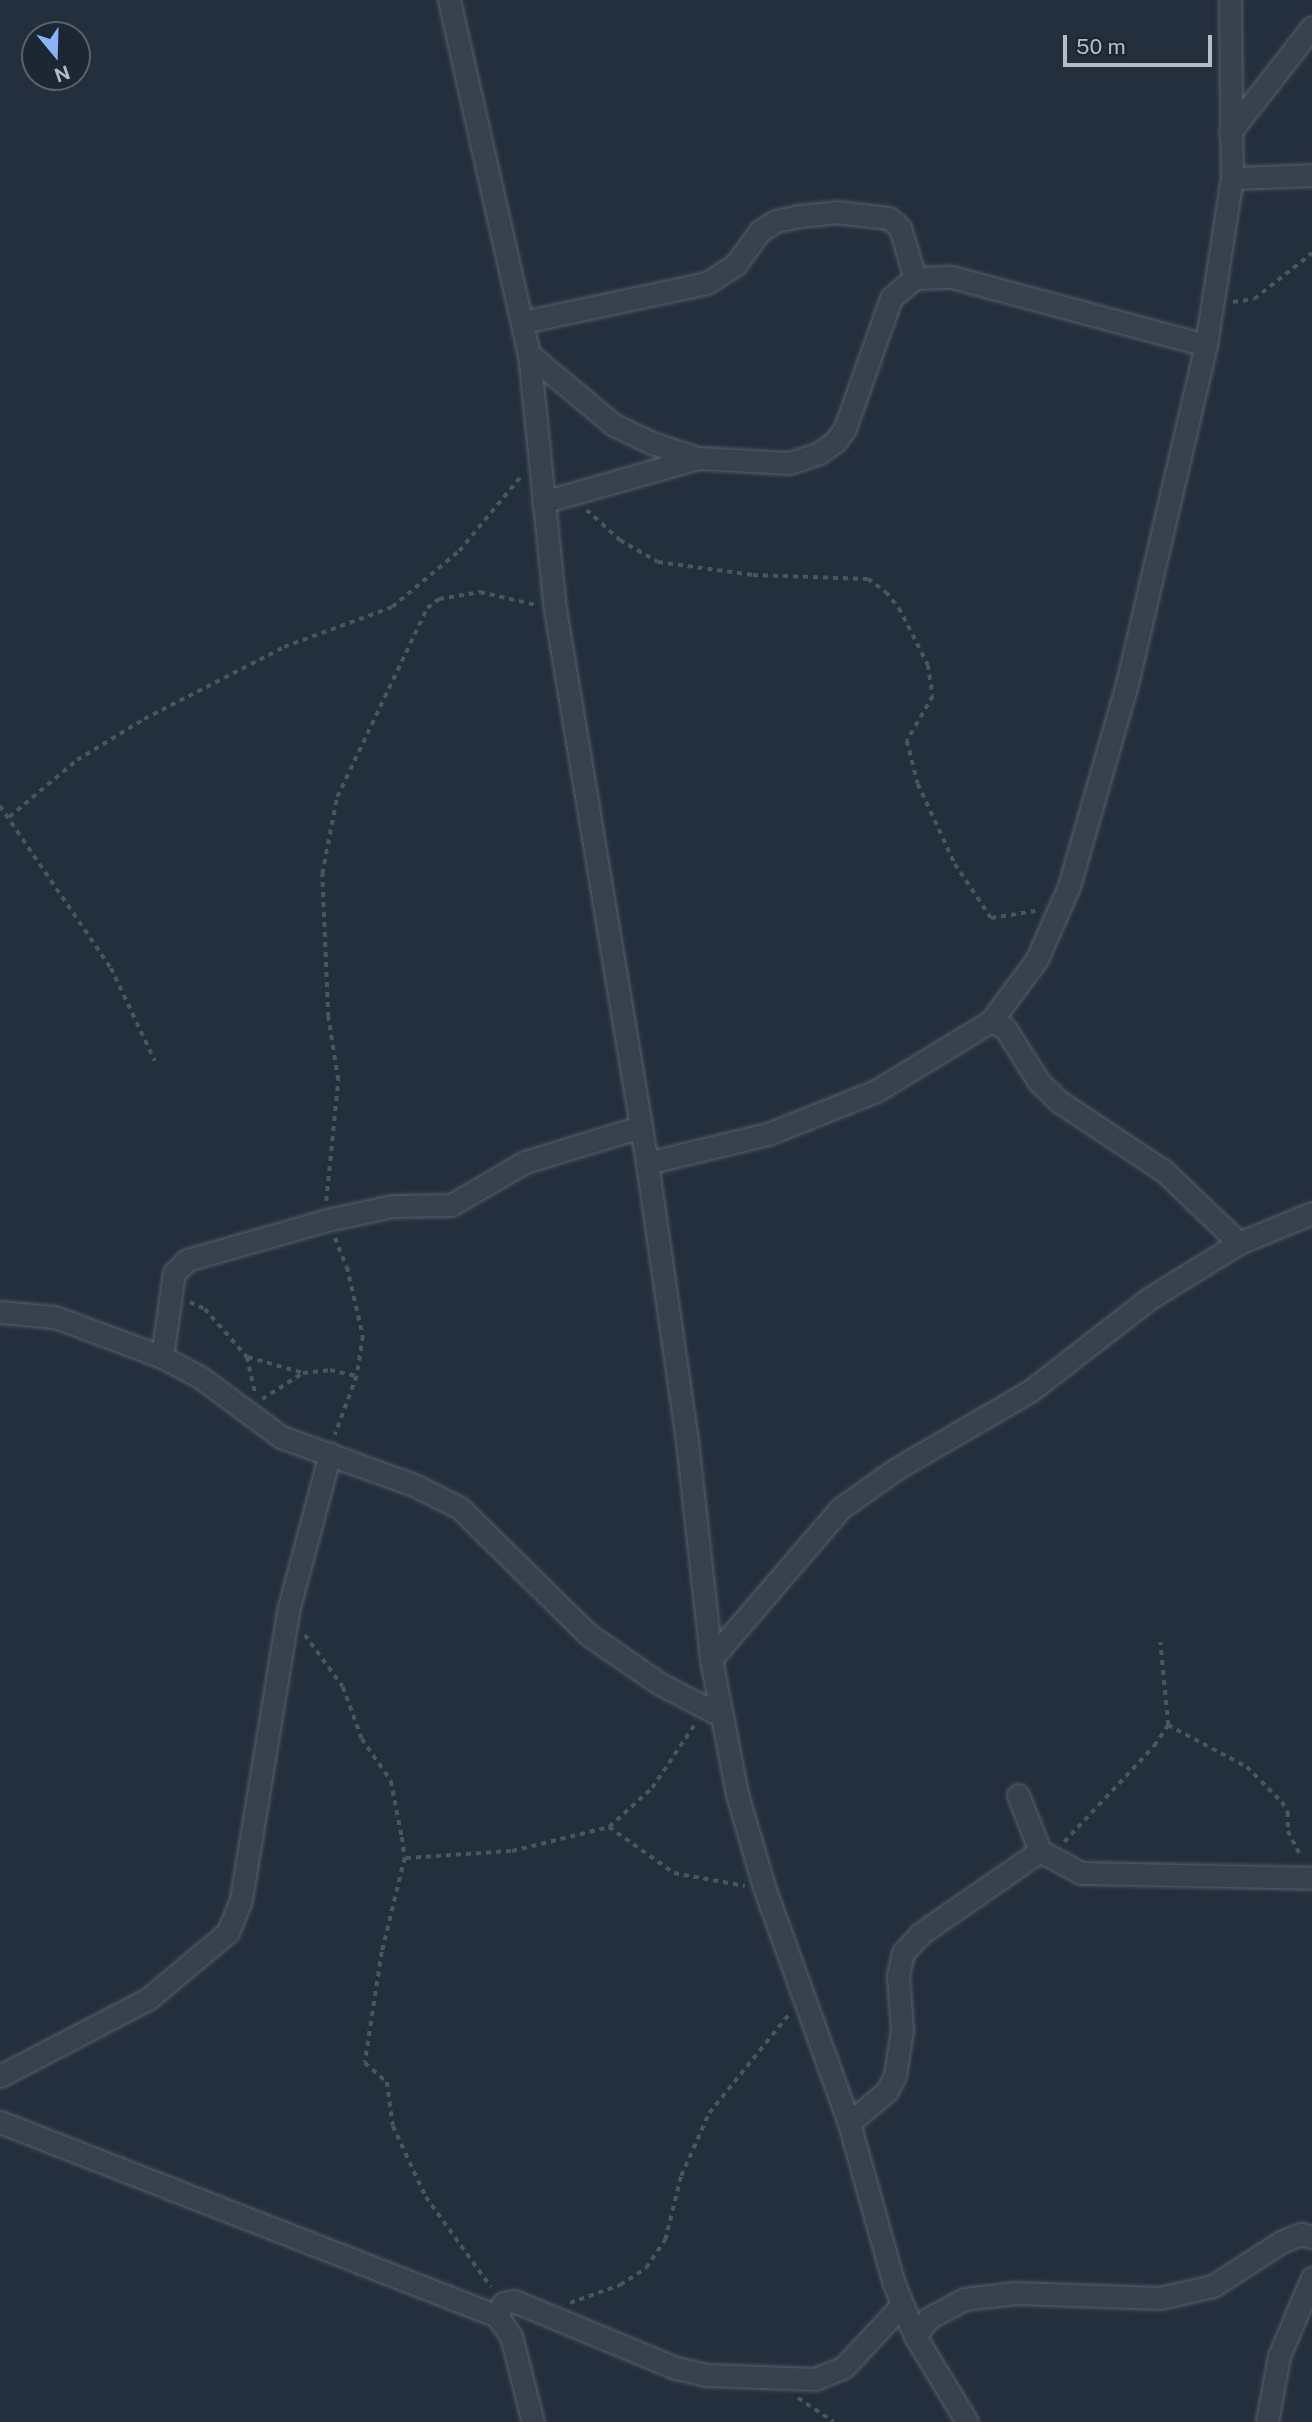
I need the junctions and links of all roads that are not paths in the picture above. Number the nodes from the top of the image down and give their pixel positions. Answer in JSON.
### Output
{"nodes":[{"id":1,"x":449,"y":0,"type":"edge"},
{"id":2,"x":1230,"y":0,"type":"edge"},
{"id":3,"x":1312,"y":27,"type":"edge"},
{"id":4,"x":1230,"y":132,"type":"junction"},
{"id":5,"x":1312,"y":175,"type":"edge"},
{"id":6,"x":1232,"y":178,"type":"junction"},
{"id":7,"x":915,"y":278,"type":"junction"},
{"id":8,"x":523,"y":322,"type":"junction"},
{"id":9,"x":1206,"y":345,"type":"junction"},
{"id":10,"x":529,"y":354,"type":"junction"},
{"id":11,"x":698,"y":458,"type":"junction"},
{"id":12,"x":542,"y":502,"type":"junction"},
{"id":13,"x":991,"y":1021,"type":"junction"},
{"id":14,"x":640,"y":1128,"type":"junction"},
{"id":15,"x":647,"y":1163,"type":"junction"},
{"id":16,"x":1312,"y":1213,"type":"edge"},
{"id":17,"x":1239,"y":1243,"type":"junction"},
{"id":18,"x":0,"y":1312,"type":"edge"},
{"id":19,"x":162,"y":1357,"type":"junction"},
{"id":20,"x":330,"y":1453,"type":"junction"},
{"id":21,"x":711,"y":1659,"type":"junction"},
{"id":22,"x":713,"y":1711,"type":"junction"},
{"id":23,"x":1018,"y":1795,"type":"dead end"},
{"id":24,"x":1044,"y":1855,"type":"junction"},
{"id":25,"x":1312,"y":1878,"type":"edge"},
{"id":26,"x":0,"y":2077,"type":"edge"},
{"id":27,"x":0,"y":2122,"type":"edge"},
{"id":28,"x":849,"y":2123,"type":"junction"},
{"id":29,"x":1312,"y":2237,"type":"edge"},
{"id":30,"x":1312,"y":2278,"type":"edge"},
{"id":31,"x":902,"y":2305,"type":"junction"},
{"id":32,"x":500,"y":2309,"type":"junction"},
{"id":33,"x":915,"y":2336,"type":"junction"},
{"id":34,"x":533,"y":2422,"type":"edge"},
{"id":35,"x":967,"y":2422,"type":"edge"},
{"id":36,"x":1267,"y":2422,"type":"edge"}],
"edges":[{"from":1,"to":8,"type":"street"},
{"from":2,"to":4,"type":"street"},
{"from":3,"to":4,"type":"street"},
{"from":4,"to":6,"type":"street"},
{"from":5,"to":6,"type":"street"},
{"from":6,"to":9,"type":"street"},
{"from":7,"to":8,"type":"street"},
{"from":7,"to":9,"type":"street"},
{"from":7,"to":11,"type":"street"},
{"from":8,"to":10,"type":"street"},
{"from":9,"to":13,"type":"street"},
{"from":10,"to":11,"type":"street"},
{"from":10,"to":12,"type":"street"},
{"from":11,"to":12,"type":"street"},
{"from":12,"to":14,"type":"street"},
{"from":13,"to":15,"type":"street"},
{"from":13,"to":17,"type":"street"},
{"from":14,"to":15,"type":"street"},
{"from":14,"to":19,"type":"street"},
{"from":15,"to":21,"type":"street"},
{"from":16,"to":17,"type":"street"},
{"from":17,"to":21,"type":"street"},
{"from":18,"to":19,"type":"street"},
{"from":19,"to":20,"type":"street"},
{"from":20,"to":22,"type":"street"},
{"from":20,"to":26,"type":"street"},
{"from":21,"to":22,"type":"street"},
{"from":22,"to":28,"type":"street"},
{"from":23,"to":24,"type":"street"},
{"from":24,"to":25,"type":"street"},
{"from":24,"to":28,"type":"street"},
{"from":27,"to":32,"type":"street"},
{"from":28,"to":31,"type":"street"},
{"from":29,"to":33,"type":"street"},
{"from":30,"to":36,"type":"street"},
{"from":31,"to":32,"type":"street"},
{"from":31,"to":33,"type":"street"},
{"from":32,"to":34,"type":"street"},
{"from":33,"to":35,"type":"street"}]}
